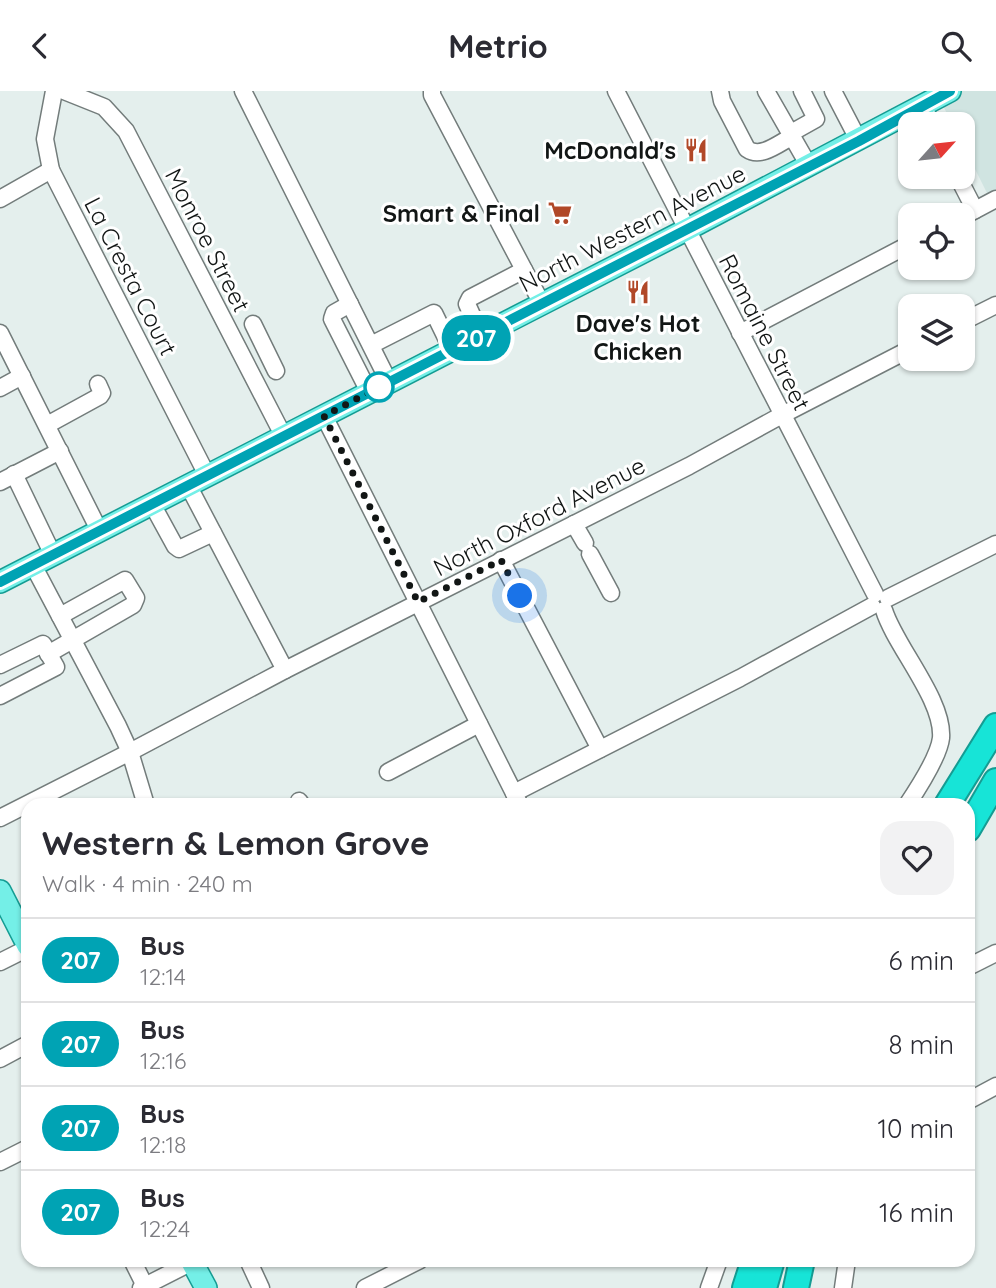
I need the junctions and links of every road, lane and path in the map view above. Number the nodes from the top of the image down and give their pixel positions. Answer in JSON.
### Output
{"nodes":[{"id":1,"x":54,"y":91,"type":"edge"},
{"id":2,"x":64,"y":91,"type":"edge"},
{"id":3,"x":243,"y":91,"type":"edge"},
{"id":4,"x":616,"y":91,"type":"edge"},
{"id":5,"x":720,"y":91,"type":"edge"},
{"id":6,"x":766,"y":91,"type":"edge"},
{"id":7,"x":802,"y":91,"type":"edge"},
{"id":8,"x":833,"y":91,"type":"edge"},
{"id":9,"x":950,"y":91,"type":"edge"},
{"id":10,"x":430,"y":92,"type":"edge"},
{"id":11,"x":931,"y":112,"type":"edge"},
{"id":12,"x":898,"y":126,"type":"edge"},
{"id":13,"x":792,"y":134,"type":"junction"},
{"id":14,"x":859,"y":141,"type":"junction"},
{"id":15,"x":809,"y":166,"type":"junction"},
{"id":16,"x":51,"y":170,"type":"junction"},
{"id":17,"x":0,"y":199,"type":"edge"},
{"id":18,"x":996,"y":199,"type":"edge"},
{"id":19,"x":975,"y":210,"type":"edge"},
{"id":20,"x":687,"y":230,"type":"junction"},
{"id":21,"x":898,"y":250,"type":"edge"},
{"id":22,"x":524,"y":270,"type":"junction"},
{"id":23,"x":350,"y":304,"type":"junction"},
{"id":24,"x":542,"y":304,"type":"junction"},
{"id":25,"x":996,"y":305,"type":"edge"},
{"id":26,"x":975,"y":316,"type":"edge"},
{"id":27,"x":253,"y":324,"type":"dead end"},
{"id":28,"x":0,"y":333,"type":"edge"},
{"id":29,"x":740,"y":333,"type":"junction"},
{"id":30,"x":481,"y":335,"type":"junction"},
{"id":31,"x":371,"y":345,"type":"junction"},
{"id":32,"x":452,"y":350,"type":"junction"},
{"id":33,"x":898,"y":355,"type":"edge"},
{"id":34,"x":248,"y":367,"type":"junction"},
{"id":35,"x":22,"y":376,"type":"junction"},
{"id":36,"x":389,"y":382,"type":"junction"},
{"id":37,"x":98,"y":384,"type":"dead end"},
{"id":38,"x":0,"y":388,"type":"edge"},
{"id":39,"x":369,"y":392,"type":"junction"},
{"id":40,"x":782,"y":415,"type":"junction"},
{"id":41,"x":324,"y":416,"type":"junction"},
{"id":42,"x":47,"y":425,"type":"junction"},
{"id":43,"x":284,"y":437,"type":"junction"},
{"id":44,"x":60,"y":451,"type":"junction"},
{"id":45,"x":208,"y":475,"type":"junction"},
{"id":46,"x":7,"y":478,"type":"edge"},
{"id":47,"x":188,"y":485,"type":"junction"},
{"id":48,"x":152,"y":503,"type":"junction"},
{"id":49,"x":574,"y":524,"type":"junction"},
{"id":50,"x":99,"y":530,"type":"junction"},
{"id":51,"x":213,"y":533,"type":"junction"},
{"id":52,"x":996,"y":544,"type":"edge"},
{"id":53,"x":53,"y":555,"type":"junction"},
{"id":54,"x":501,"y":560,"type":"junction"},
{"id":55,"x":33,"y":565,"type":"junction"},
{"id":56,"x":0,"y":582,"type":"edge"},
{"id":57,"x":611,"y":593,"type":"dead end"},
{"id":58,"x":418,"y":602,"type":"junction"},
{"id":59,"x":880,"y":602,"type":"junction"},
{"id":60,"x":60,"y":616,"type":"junction"},
{"id":61,"x":73,"y":641,"type":"junction"},
{"id":62,"x":48,"y":654,"type":"junction"},
{"id":63,"x":0,"y":665,"type":"edge"},
{"id":64,"x":285,"y":670,"type":"junction"},
{"id":65,"x":0,"y":696,"type":"edge"},
{"id":66,"x":996,"y":714,"type":"edge"},
{"id":67,"x":479,"y":724,"type":"junction"},
{"id":68,"x":996,"y":726,"type":"edge"},
{"id":69,"x":600,"y":749,"type":"junction"},
{"id":70,"x":980,"y":750,"type":"junction"},
{"id":71,"x":130,"y":752,"type":"junction"},
{"id":72,"x":388,"y":772,"type":"dead end"},
{"id":73,"x":996,"y":781,"type":"edge"},
{"id":74,"x":39,"y":798,"type":"edge"},
{"id":75,"x":144,"y":798,"type":"edge"},
{"id":76,"x":516,"y":798,"type":"edge"},
{"id":77,"x":519,"y":798,"type":"edge"},
{"id":78,"x":910,"y":798,"type":"edge"},
{"id":79,"x":951,"y":798,"type":"edge"},
{"id":80,"x":996,"y":798,"type":"edge"},
{"id":81,"x":21,"y":807,"type":"edge"},
{"id":82,"x":0,"y":818,"type":"edge"},
{"id":83,"x":975,"y":819,"type":"edge"},
{"id":84,"x":975,"y":824,"type":"edge"},
{"id":85,"x":0,"y":891,"type":"edge"},
{"id":86,"x":21,"y":933,"type":"edge"},
{"id":87,"x":21,"y":951,"type":"edge"},
{"id":88,"x":996,"y":953,"type":"edge"},
{"id":89,"x":0,"y":963,"type":"edge"},
{"id":90,"x":975,"y":964,"type":"edge"},
{"id":91,"x":21,"y":1048,"type":"edge"},
{"id":92,"x":0,"y":1059,"type":"edge"},
{"id":93,"x":996,"y":1086,"type":"edge"},
{"id":94,"x":975,"y":1097,"type":"edge"},
{"id":95,"x":21,"y":1152,"type":"edge"},
{"id":96,"x":0,"y":1162,"type":"edge"},
{"id":97,"x":135,"y":1267,"type":"edge"},
{"id":98,"x":181,"y":1267,"type":"edge"},
{"id":99,"x":195,"y":1267,"type":"edge"},
{"id":100,"x":251,"y":1267,"type":"edge"},
{"id":101,"x":406,"y":1267,"type":"edge"},
{"id":102,"x":716,"y":1267,"type":"edge"},
{"id":103,"x":752,"y":1267,"type":"edge"},
{"id":104,"x":770,"y":1267,"type":"edge"},
{"id":105,"x":800,"y":1267,"type":"edge"},
{"id":106,"x":846,"y":1267,"type":"edge"},
{"id":107,"x":143,"y":1287,"type":"edge"},
{"id":108,"x":206,"y":1288,"type":"edge"},
{"id":109,"x":261,"y":1288,"type":"edge"},
{"id":110,"x":365,"y":1288,"type":"edge"},
{"id":111,"x":709,"y":1288,"type":"edge"},
{"id":112,"x":745,"y":1288,"type":"edge"},
{"id":113,"x":764,"y":1288,"type":"edge"},
{"id":114,"x":796,"y":1288,"type":"edge"},
{"id":115,"x":844,"y":1288,"type":"edge"}],
"edges":[{"from":1,"to":16,"type":"street","name":"La Cresta Court"},
{"from":2,"to":34,"type":"street","name":"Monroe Street"},
{"from":3,"to":23,"type":"street"},
{"from":4,"to":20,"type":"street","name":"Romaine Street"},
{"from":5,"to":13,"type":"street"},
{"from":6,"to":13,"type":"street"},
{"from":7,"to":13,"type":"street"},
{"from":8,"to":14,"type":"street"},
{"from":9,"to":11,"type":"main road","name":"North Western Avenue"},
{"from":10,"to":22,"type":"street"},
{"from":12,"to":14,"type":"main road","name":"North Western Avenue"},
{"from":13,"to":15,"type":"street"},
{"from":14,"to":15,"type":"main road","name":"North Western Avenue"},
{"from":15,"to":20,"type":"main road","name":"North Western Avenue"},
{"from":16,"to":17,"type":"street"},
{"from":16,"to":45,"type":"street","name":"La Cresta Court"},
{"from":18,"to":19,"type":"street"},
{"from":20,"to":24,"type":"main road","name":"North Western Avenue"},
{"from":20,"to":29,"type":"street","name":"Romaine Street"},
{"from":21,"to":29,"type":"street"},
{"from":22,"to":24,"type":"street"},
{"from":22,"to":30,"type":"street"},
{"from":23,"to":31,"type":"street"},
{"from":23,"to":39,"type":"street"},
{"from":24,"to":30,"type":"main road","name":"North Western Avenue"},
{"from":25,"to":26,"type":"street"},
{"from":27,"to":34,"type":"street"},
{"from":28,"to":35,"type":"street"},
{"from":29,"to":40,"type":"street","name":"Romaine Street"},
{"from":30,"to":32,"type":"main road","name":"North Western Avenue"},
{"from":31,"to":32,"type":"street"},
{"from":31,"to":36,"type":"street"},
{"from":32,"to":36,"type":"main road","name":"North Western Avenue"},
{"from":33,"to":40,"type":"street","name":"North Oxford Avenue"},
{"from":34,"to":43,"type":"street","name":"Monroe Street"},
{"from":35,"to":38,"type":"street"},
{"from":35,"to":42,"type":"street"},
{"from":36,"to":39,"type":"main road","name":"North Western Avenue"},
{"from":37,"to":42,"type":"street"},
{"from":39,"to":41,"type":"main road","name":"North Western Avenue"},
{"from":40,"to":49,"type":"street","name":"North Oxford Avenue"},
{"from":40,"to":59,"type":"street","name":"Romaine Street"},
{"from":41,"to":43,"type":"main road","name":"North Western Avenue"},
{"from":41,"to":58,"type":"street"},
{"from":42,"to":44,"type":"street"},
{"from":43,"to":45,"type":"main road","name":"North Western Avenue"},
{"from":44,"to":46,"type":"street"},
{"from":44,"to":50,"type":"street"},
{"from":45,"to":47,"type":"main road","name":"North Western Avenue"},
{"from":46,"to":53,"type":"street"},
{"from":47,"to":48,"type":"main road","name":"North Western Avenue"},
{"from":47,"to":51,"type":"street"},
{"from":48,"to":50,"type":"main road","name":"North Western Avenue"},
{"from":48,"to":51,"type":"street"},
{"from":49,"to":54,"type":"street","name":"North Oxford Avenue"},
{"from":49,"to":57,"type":"street"},
{"from":50,"to":53,"type":"main road","name":"North Western Avenue"},
{"from":51,"to":64,"type":"street"},
{"from":52,"to":59,"type":"street"},
{"from":53,"to":55,"type":"main road","name":"North Western Avenue"},
{"from":54,"to":58,"type":"street","name":"North Oxford Avenue"},
{"from":54,"to":69,"type":"street"},
{"from":55,"to":56,"type":"main road","name":"North Western Avenue"},
{"from":55,"to":60,"type":"street"},
{"from":58,"to":64,"type":"street","name":"North Oxford Avenue"},
{"from":58,"to":67,"type":"street"},
{"from":59,"to":69,"type":"street"},
{"from":59,"to":78,"type":"street","name":"Romaine Street"},
{"from":60,"to":61,"type":"street"},
{"from":60,"to":61,"type":"street"},
{"from":61,"to":62,"type":"street"},
{"from":61,"to":71,"type":"street"},
{"from":62,"to":63,"type":"street"},
{"from":62,"to":65,"type":"street"},
{"from":64,"to":71,"type":"street","name":"North Oxford Avenue"},
{"from":66,"to":70,"type":"highway"},
{"from":67,"to":72,"type":"street"},
{"from":67,"to":76,"type":"street"},
{"from":68,"to":70,"type":"highway"},
{"from":69,"to":77,"type":"street"},
{"from":70,"to":79,"type":"highway"},
{"from":71,"to":74,"type":"street","name":"North Oxford Avenue"},
{"from":71,"to":75,"type":"street"},
{"from":73,"to":83,"type":"highway"},
{"from":80,"to":84,"type":"highway"},
{"from":81,"to":82,"type":"street","name":"North Oxford Avenue"},
{"from":85,"to":86,"type":"main road"},
{"from":87,"to":89,"type":"street"},
{"from":88,"to":90,"type":"street"},
{"from":91,"to":92,"type":"street"},
{"from":93,"to":94,"type":"street"},
{"from":95,"to":96,"type":"street"},
{"from":97,"to":107,"type":"street"},
{"from":98,"to":107,"type":"street"},
{"from":99,"to":108,"type":"main road"},
{"from":100,"to":109,"type":"street"},
{"from":101,"to":110,"type":"street"},
{"from":102,"to":111,"type":"street"},
{"from":103,"to":112,"type":"highway"},
{"from":104,"to":113,"type":"highway"},
{"from":105,"to":114,"type":"highway"},
{"from":106,"to":115,"type":"street"}]}
